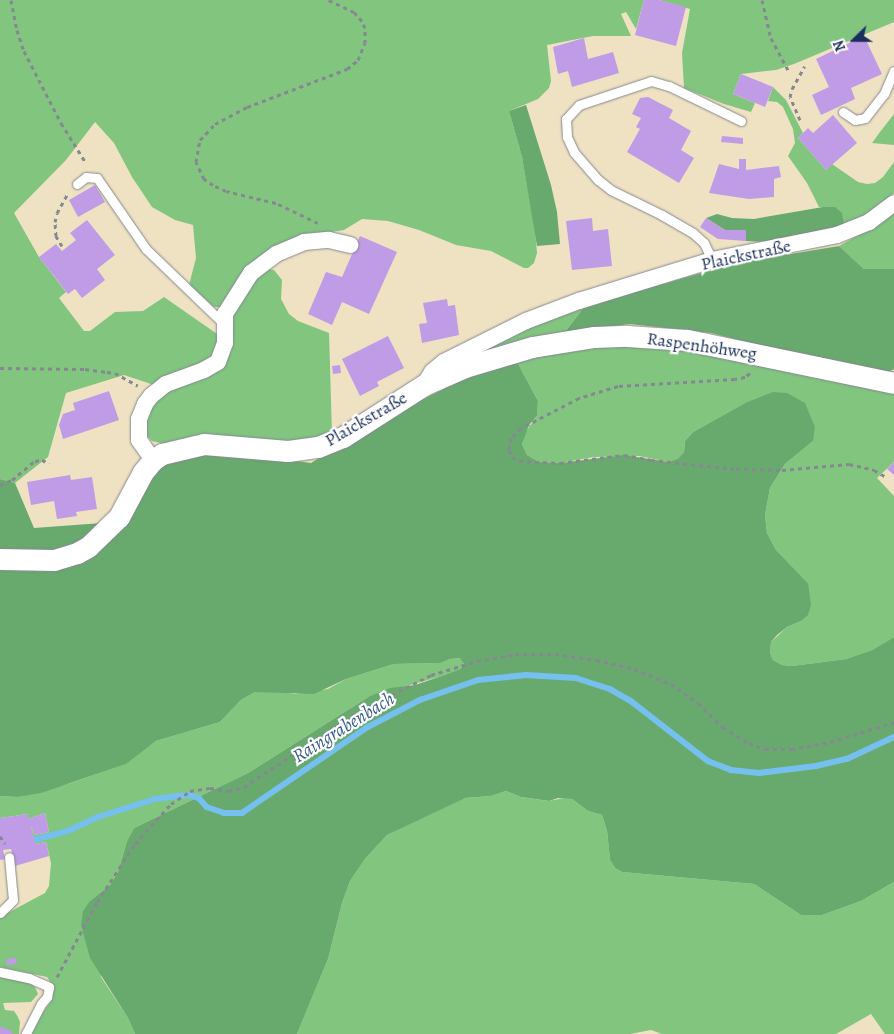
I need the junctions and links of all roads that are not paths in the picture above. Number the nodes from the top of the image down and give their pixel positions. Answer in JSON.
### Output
{"nodes":[{"id":1,"x":894,"y":71,"type":"edge"},
{"id":2,"x":843,"y":112,"type":"dead end"},
{"id":3,"x":741,"y":121,"type":"dead end"},
{"id":4,"x":77,"y":184,"type":"road end"},
{"id":5,"x":894,"y":204,"type":"edge"},
{"id":6,"x":350,"y":246,"type":"dead end"},
{"id":7,"x":712,"y":260,"type":"junction"},
{"id":8,"x":224,"y":324,"type":"junction"},
{"id":9,"x":468,"y":358,"type":"junction"},
{"id":10,"x":894,"y":384,"type":"edge"},
{"id":11,"x":424,"y":385,"type":"joint"},
{"id":12,"x":153,"y":460,"type":"junction"},
{"id":13,"x":0,"y":559,"type":"edge"},
{"id":14,"x":9,"y":857,"type":"dead end"},
{"id":15,"x":0,"y":913,"type":"edge"},
{"id":16,"x":0,"y":972,"type":"edge"},
{"id":17,"x":26,"y":1034,"type":"edge"}],
"edges":[{"from":1,"to":2,"type":"lane"},
{"from":3,"to":7,"type":"lane"},
{"from":4,"to":8,"type":"lane"},
{"from":5,"to":7,"type":"street","name":"Plaickstraße"},
{"from":6,"to":8,"type":"street"},
{"from":7,"to":9,"type":"street","name":"Plaickstraße"},
{"from":8,"to":12,"type":"street"},
{"from":9,"to":10,"type":"street","name":"Raspenhöhweg"},
{"from":9,"to":11,"type":"street","name":"Raspenhöhweg"},
{"from":11,"to":12,"type":"street","name":"Plaickstraße"},
{"from":12,"to":13,"type":"street"},
{"from":14,"to":15,"type":"lane"},
{"from":16,"to":17,"type":"lane"}]}
